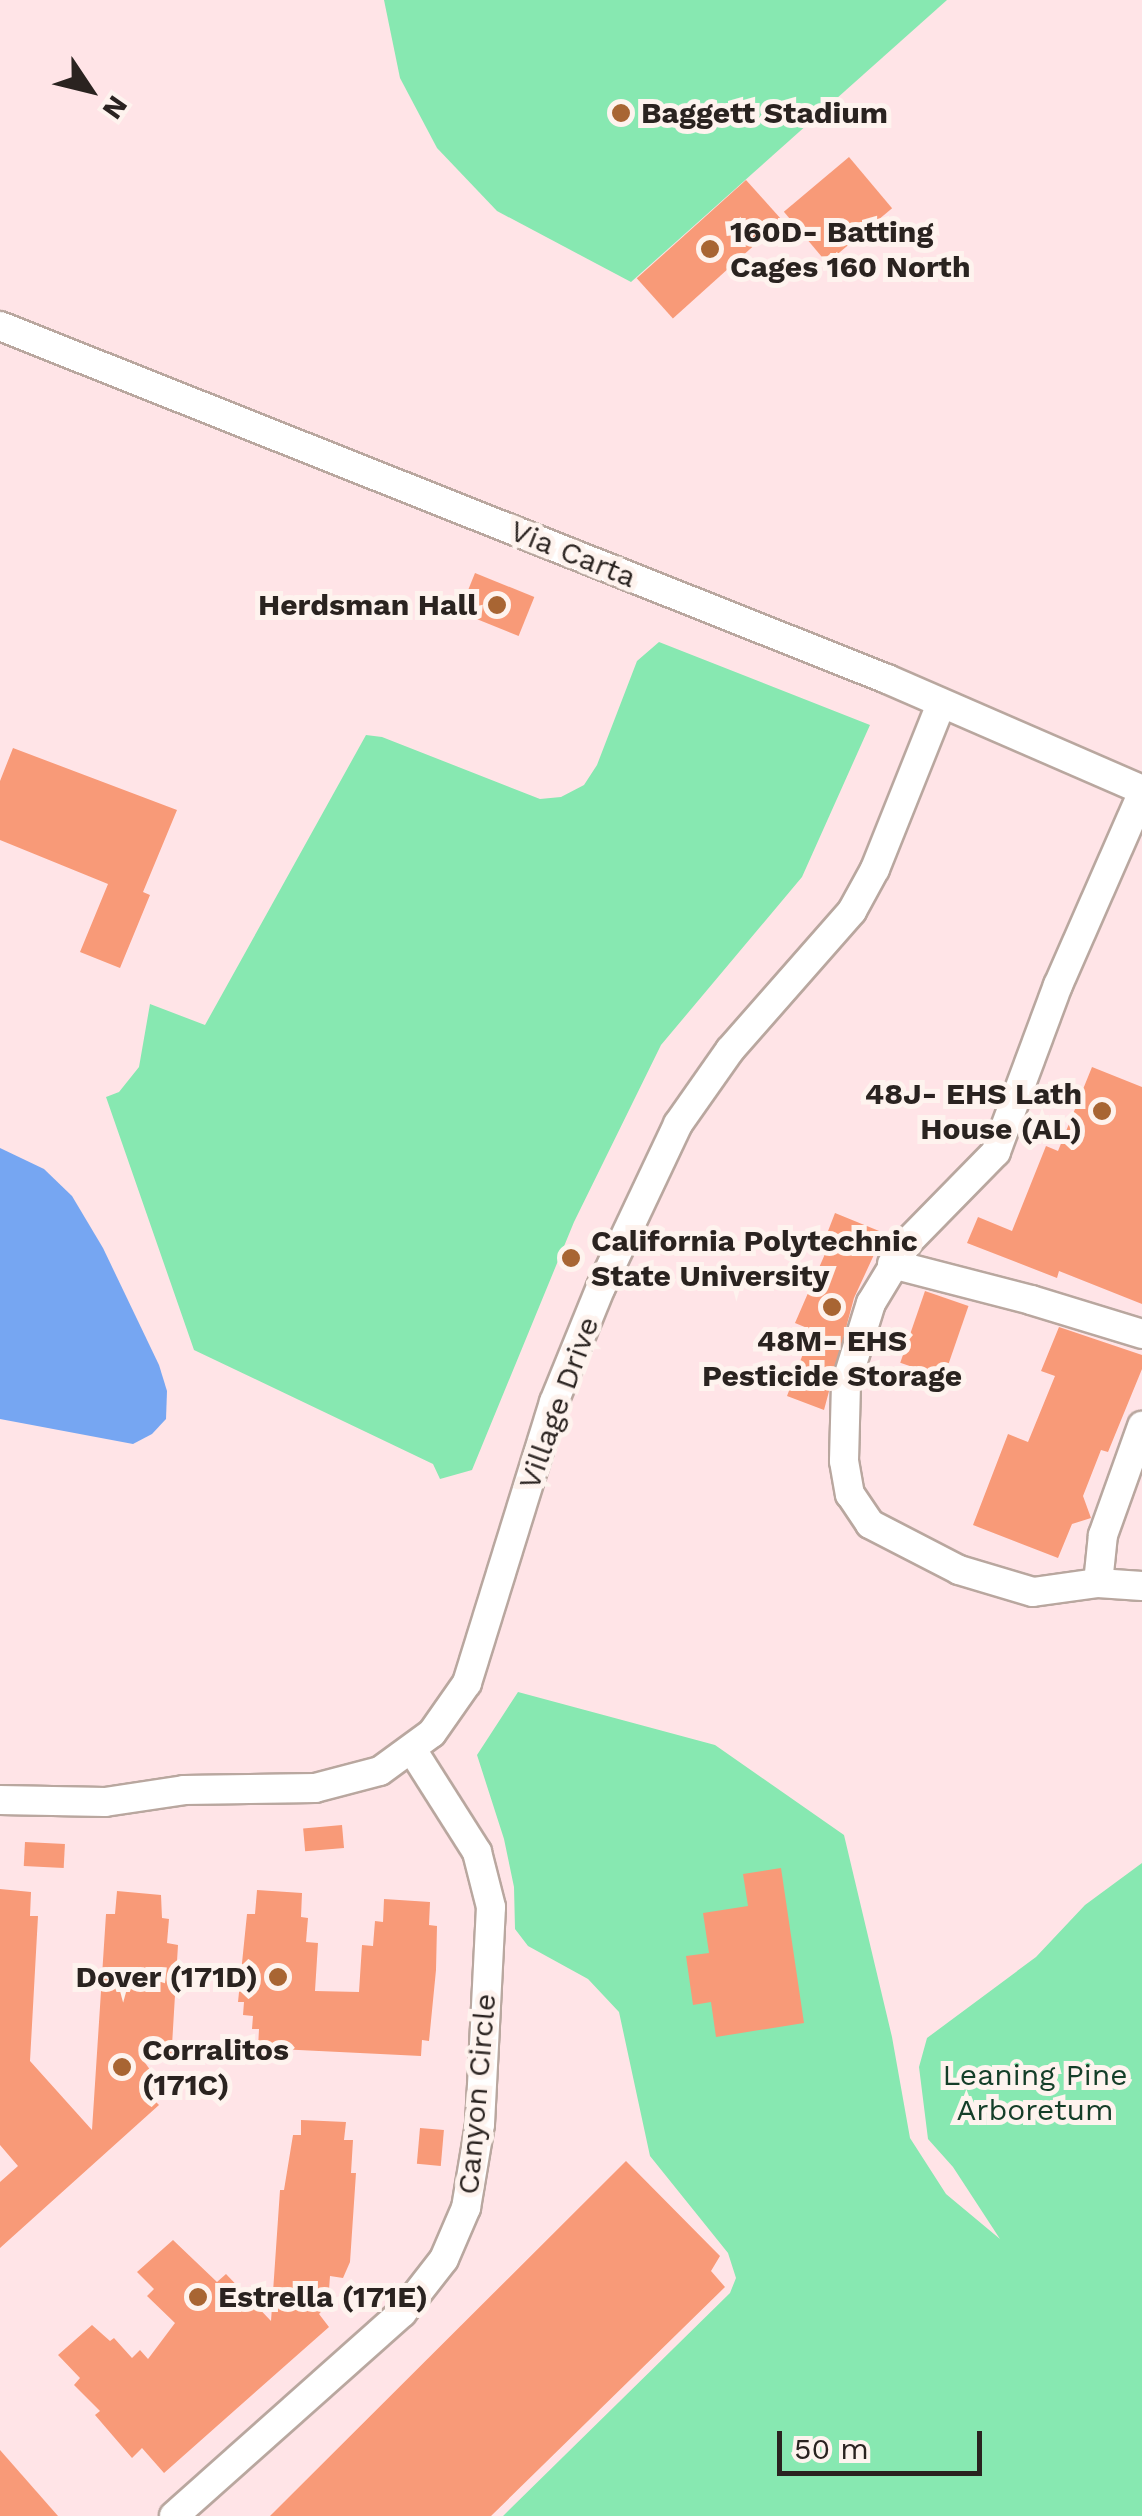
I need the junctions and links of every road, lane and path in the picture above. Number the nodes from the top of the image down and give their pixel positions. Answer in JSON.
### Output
{"nodes":[{"id":1,"x":0,"y":326,"type":"edge"},
{"id":2,"x":941,"y":704,"type":"junction"},
{"id":3,"x":1142,"y":792,"type":"edge"},
{"id":4,"x":892,"y":1264,"type":"junction"},
{"id":5,"x":1142,"y":1334,"type":"edge"},
{"id":6,"x":1142,"y":1426,"type":"edge"},
{"id":7,"x":1098,"y":1583,"type":"junction"},
{"id":8,"x":1142,"y":1586,"type":"edge"},
{"id":9,"x":412,"y":1750,"type":"junction"},
{"id":10,"x":0,"y":1800,"type":"edge"},
{"id":11,"x":174,"y":2516,"type":"edge"}],
"edges":[{"from":1,"to":2,"type":"street","name":"Via Carta"},
{"from":2,"to":3,"type":"street","name":"Via Carta"},
{"from":2,"to":9,"type":"street","name":"Village Drive"},
{"from":3,"to":4,"type":"street"},
{"from":4,"to":5,"type":"street"},
{"from":4,"to":7,"type":"street"},
{"from":6,"to":7,"type":"street"},
{"from":7,"to":8,"type":"street"},
{"from":9,"to":10,"type":"street","name":"Village Drive"},
{"from":9,"to":11,"type":"street","name":"Canyon Circle"}]}
